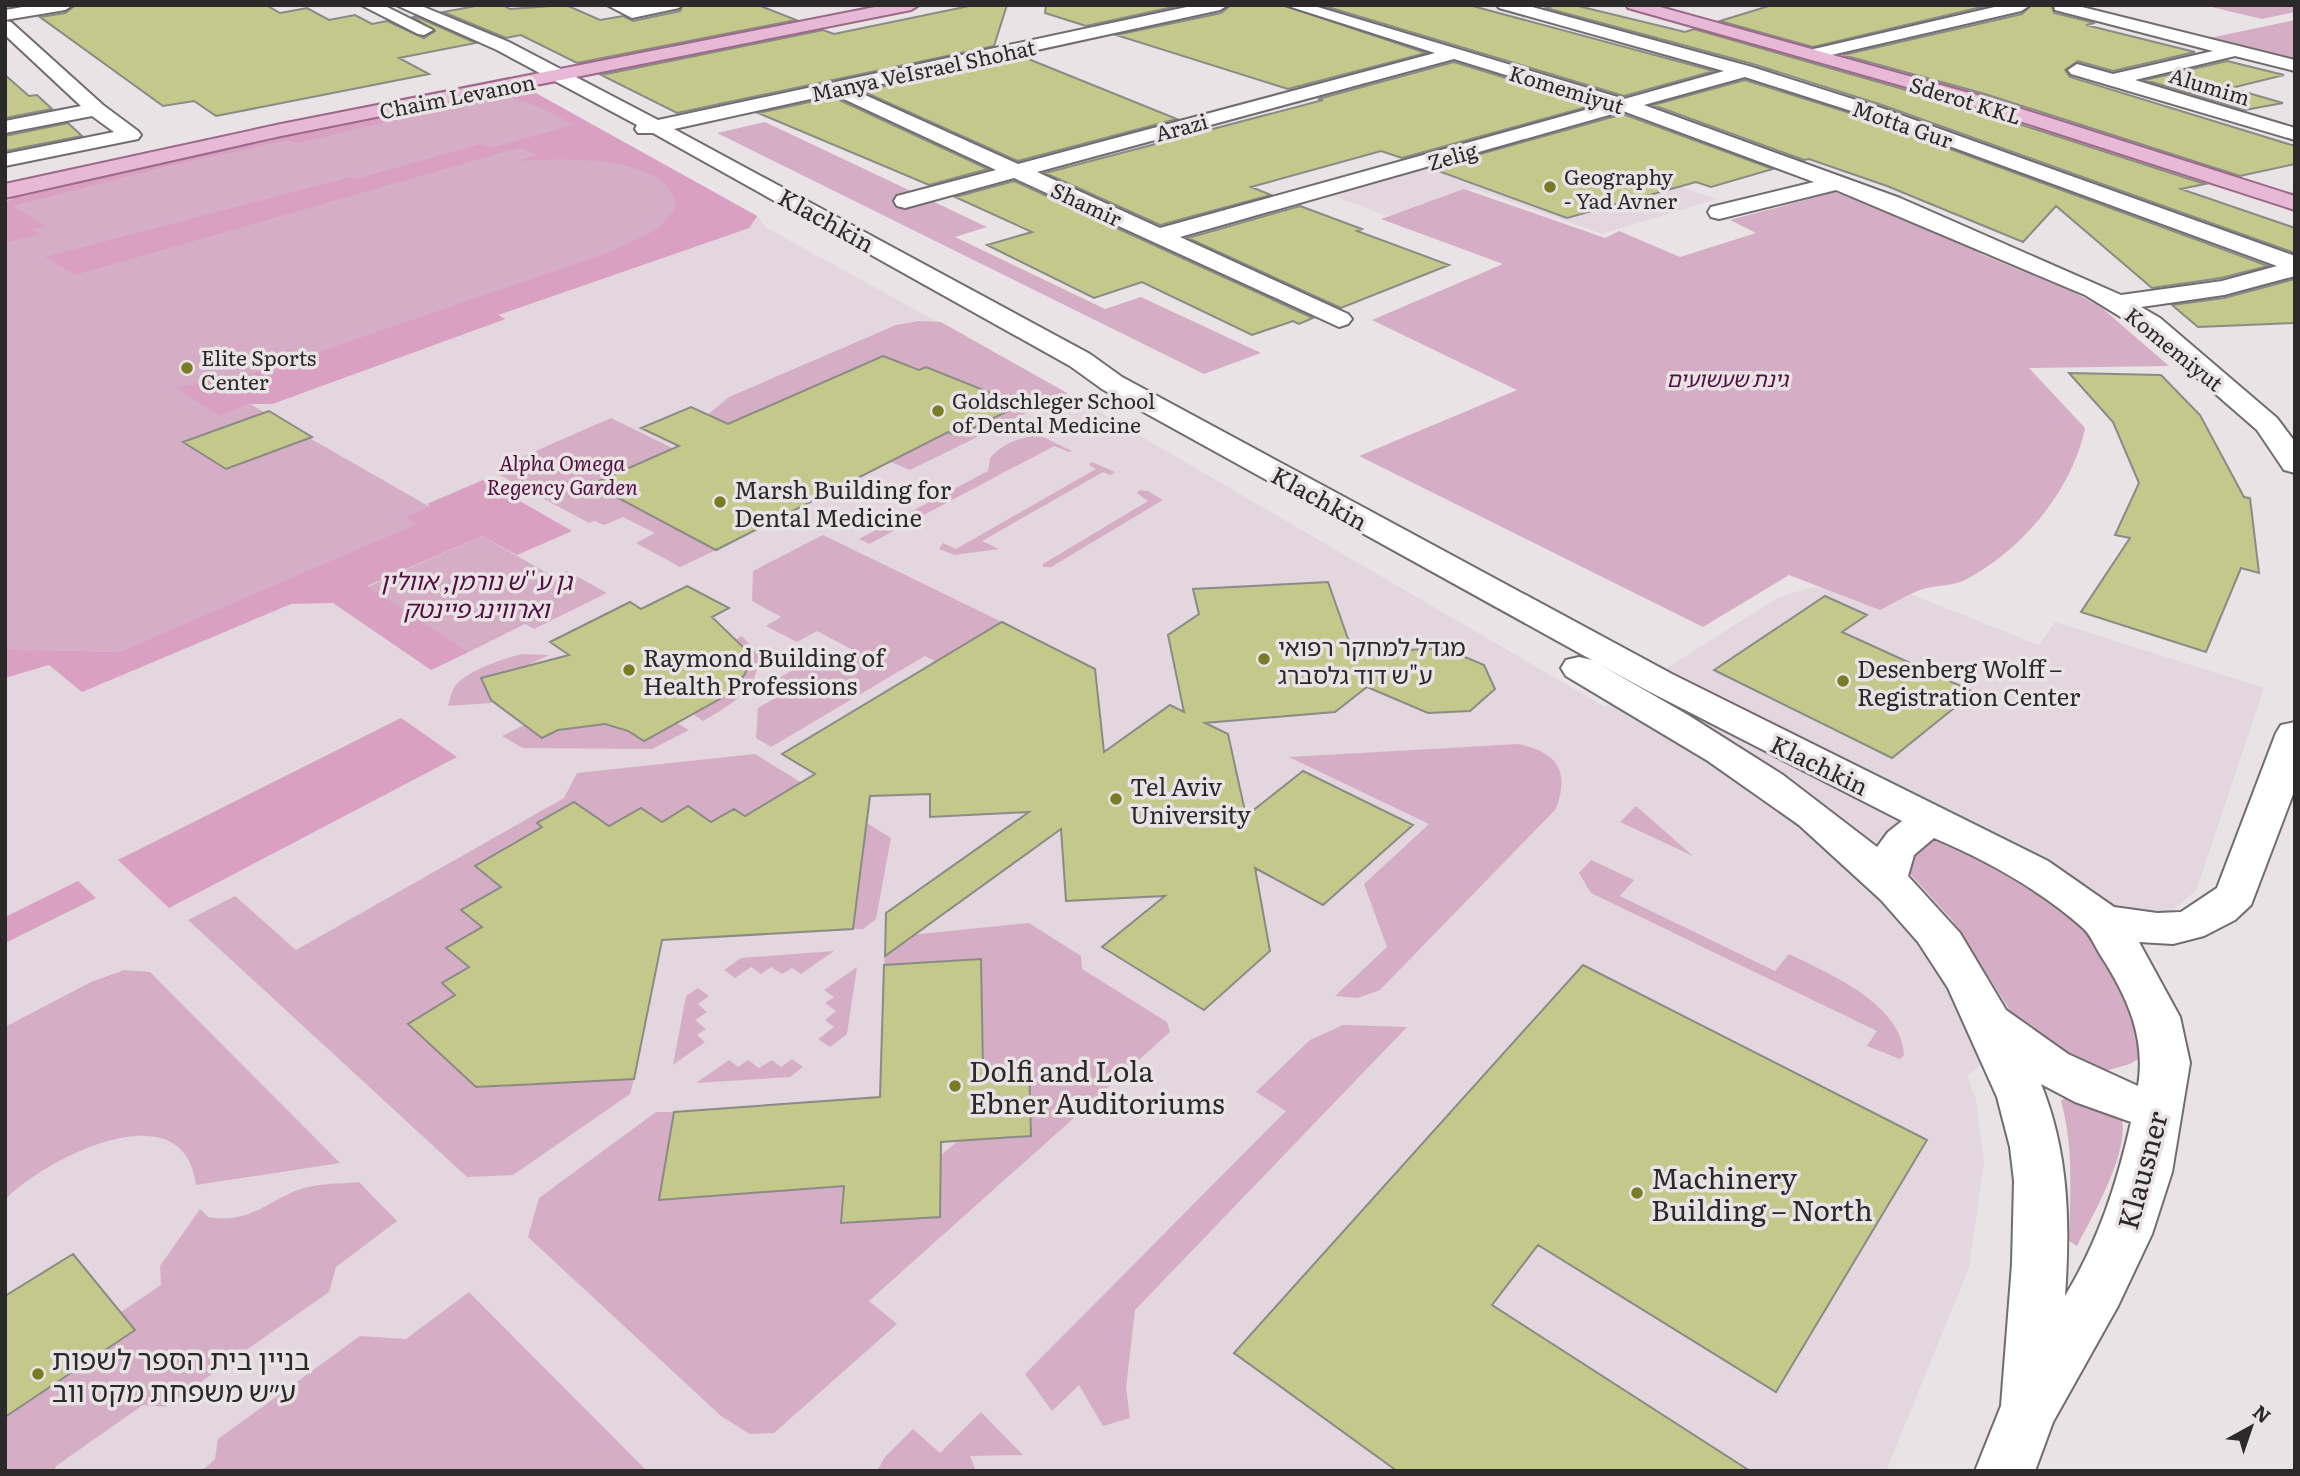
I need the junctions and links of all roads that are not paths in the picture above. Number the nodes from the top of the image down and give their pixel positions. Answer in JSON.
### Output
{"nodes":[{"id":1,"x":65,"y":5,"type":"edge"},
{"id":2,"x":369,"y":5,"type":"edge"},
{"id":3,"x":404,"y":5,"type":"edge"},
{"id":4,"x":615,"y":5,"type":"edge"},
{"id":5,"x":673,"y":5,"type":"edge"},
{"id":6,"x":867,"y":5,"type":"edge"},
{"id":7,"x":911,"y":5,"type":"edge"},
{"id":8,"x":1220,"y":5,"type":"edge"},
{"id":9,"x":1293,"y":5,"type":"edge"},
{"id":10,"x":1505,"y":5,"type":"edge"},
{"id":11,"x":1634,"y":5,"type":"edge"},
{"id":12,"x":1695,"y":5,"type":"edge"},
{"id":13,"x":2041,"y":7,"type":"edge"},
{"id":14,"x":5,"y":15,"type":"edge"},
{"id":15,"x":5,"y":26,"type":"edge"},
{"id":16,"x":1849,"y":46,"type":"junction"},
{"id":17,"x":2235,"y":51,"type":"junction"},
{"id":18,"x":1457,"y":53,"type":"junction"},
{"id":19,"x":1814,"y":54,"type":"junction"},
{"id":20,"x":42,"y":56,"type":"junction"},
{"id":21,"x":17,"y":60,"type":"dead end"},
{"id":22,"x":2295,"y":65,"type":"edge"},
{"id":23,"x":2077,"y":70,"type":"dead end"},
{"id":24,"x":1745,"y":71,"type":"junction"},
{"id":25,"x":539,"y":77,"type":"junction"},
{"id":26,"x":2113,"y":80,"type":"junction"},
{"id":27,"x":835,"y":88,"type":"junction"},
{"id":28,"x":1627,"y":106,"type":"junction"},
{"id":29,"x":96,"y":109,"type":"junction"},
{"id":30,"x":5,"y":127,"type":"edge"},
{"id":31,"x":640,"y":130,"type":"junction"},
{"id":32,"x":2138,"y":132,"type":"dead end"},
{"id":33,"x":2295,"y":134,"type":"edge"},
{"id":34,"x":5,"y":160,"type":"edge"},
{"id":35,"x":1014,"y":169,"type":"junction"},
{"id":36,"x":5,"y":180,"type":"edge"},
{"id":37,"x":1837,"y":183,"type":"junction"},
{"id":38,"x":5,"y":191,"type":"edge"},
{"id":39,"x":905,"y":201,"type":"dead end"},
{"id":40,"x":2295,"y":202,"type":"edge"},
{"id":41,"x":1719,"y":212,"type":"dead end"},
{"id":42,"x":1158,"y":236,"type":"junction"},
{"id":43,"x":2295,"y":266,"type":"edge"},
{"id":44,"x":2119,"y":303,"type":"junction"},
{"id":45,"x":1339,"y":318,"type":"dead end"},
{"id":46,"x":2295,"y":464,"type":"edge"},
{"id":47,"x":2295,"y":733,"type":"edge"},
{"id":48,"x":1940,"y":822,"type":"junction"},
{"id":49,"x":1886,"y":879,"type":"junction"},
{"id":50,"x":2101,"y":920,"type":"junction"},
{"id":51,"x":1984,"y":1012,"type":"junction"},
{"id":52,"x":2160,"y":1110,"type":"junction"},
{"id":53,"x":2028,"y":1411,"type":"junction"},
{"id":54,"x":2005,"y":1471,"type":"edge"}],
"edges":[{"from":1,"to":14,"type":"street"},
{"from":2,"to":25,"type":"street"},
{"from":3,"to":25,"type":"street"},
{"from":4,"to":5,"type":"street"},
{"from":6,"to":25,"type":"main road","name":"Chaim Levanon"},
{"from":7,"to":25,"type":"main road","name":"Chaim Levanon"},
{"from":8,"to":27,"type":"street","name":"Manya VeIsrael Shohat"},
{"from":9,"to":18,"type":"street","name":"Komemiyut"},
{"from":10,"to":24,"type":"street","name":"Motta Gur"},
{"from":11,"to":19,"type":"main road","name":"Sderot KKL"},
{"from":12,"to":16,"type":"main road","name":"Sderot KKL"},
{"from":13,"to":16,"type":"street"},
{"from":13,"to":17,"type":"street"},
{"from":15,"to":20,"type":"street"},
{"from":16,"to":19,"type":"street"},
{"from":16,"to":32,"type":"main road","name":"Sderot KKL"},
{"from":17,"to":22,"type":"street"},
{"from":17,"to":26,"type":"street","name":"Alumim"},
{"from":18,"to":28,"type":"street","name":"Komemiyut"},
{"from":18,"to":35,"type":"street","name":"Arazi"},
{"from":19,"to":40,"type":"main road","name":"Sderot KKL"},
{"from":20,"to":21,"type":"street"},
{"from":20,"to":29,"type":"street"},
{"from":23,"to":26,"type":"street","name":"Alumim"},
{"from":24,"to":28,"type":"street","name":"Zelig"},
{"from":24,"to":43,"type":"street","name":"Motta Gur"},
{"from":25,"to":31,"type":"street","name":"Klachkin"},
{"from":25,"to":36,"type":"main road","name":"Chaim Levanon"},
{"from":25,"to":38,"type":"main road","name":"Chaim Levanon"},
{"from":26,"to":33,"type":"street","name":"Alumim"},
{"from":27,"to":31,"type":"street","name":"Manya VeIsrael Shohat"},
{"from":27,"to":35,"type":"street","name":"Shamir"},
{"from":28,"to":37,"type":"street","name":"Komemiyut"},
{"from":28,"to":42,"type":"street","name":"Zelig"},
{"from":29,"to":30,"type":"street"},
{"from":29,"to":34,"type":"street"},
{"from":31,"to":48,"type":"street","name":"Klachkin"},
{"from":31,"to":49,"type":"street","name":"Klachkin"},
{"from":35,"to":39,"type":"street","name":"Arazi"},
{"from":35,"to":42,"type":"street","name":"Shamir"},
{"from":37,"to":41,"type":"street"},
{"from":37,"to":44,"type":"street","name":"Komemiyut"},
{"from":42,"to":45,"type":"street","name":"Shamir"},
{"from":43,"to":44,"type":"street"},
{"from":44,"to":46,"type":"street","name":"Komemiyut"},
{"from":47,"to":50,"type":"street"},
{"from":48,"to":49,"type":"street"},
{"from":48,"to":50,"type":"street","name":"Klachkin"},
{"from":49,"to":51,"type":"street","name":"Klachkin"},
{"from":50,"to":52,"type":"street","name":"Klausner"},
{"from":51,"to":52,"type":"street"},
{"from":51,"to":53,"type":"street","name":"Klausner"},
{"from":52,"to":53,"type":"street","name":"Klausner"},
{"from":53,"to":54,"type":"street","name":"Klausner"}]}
